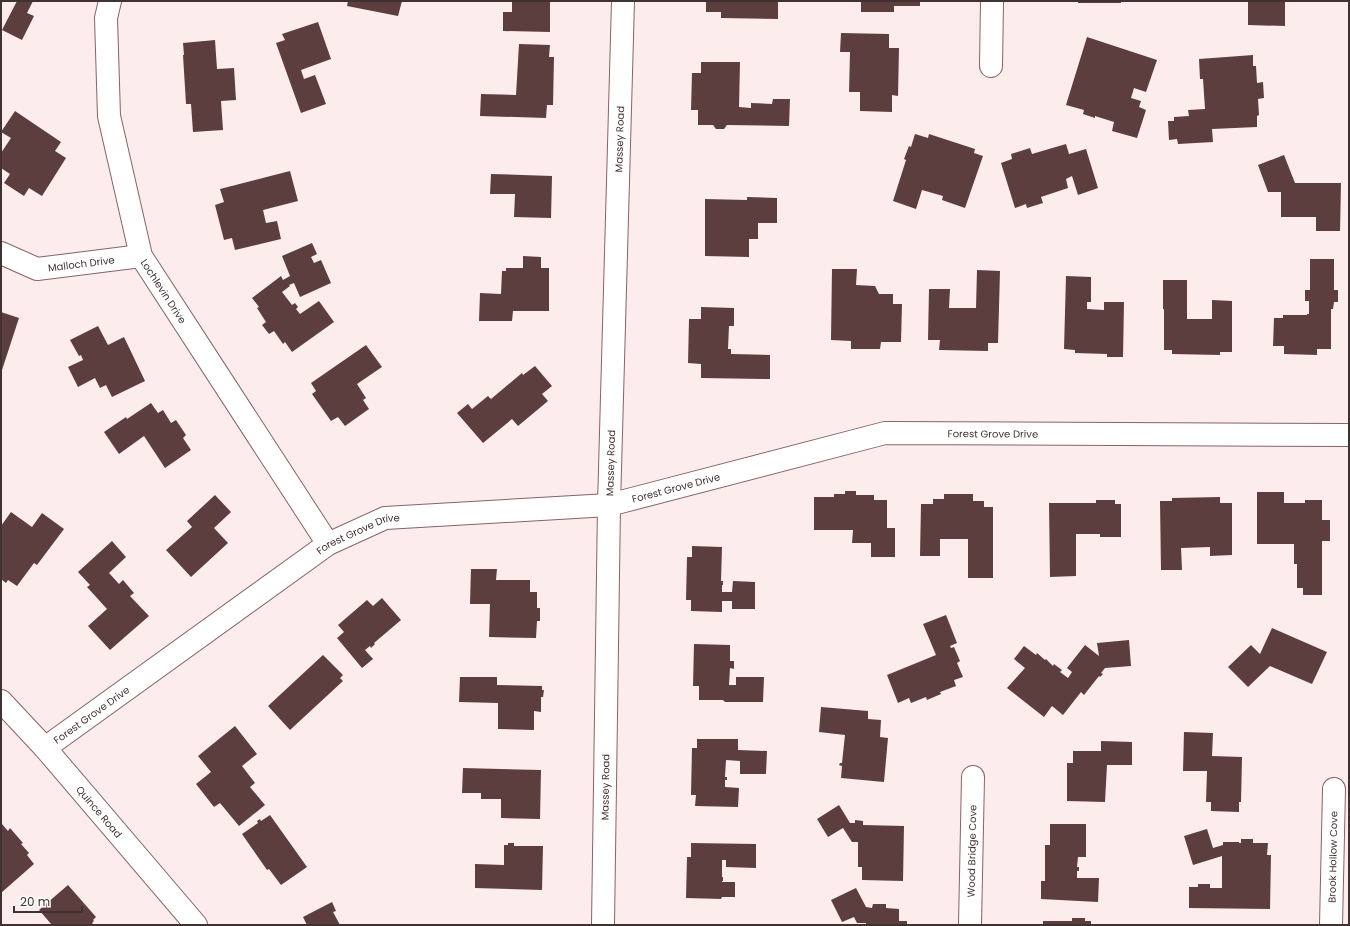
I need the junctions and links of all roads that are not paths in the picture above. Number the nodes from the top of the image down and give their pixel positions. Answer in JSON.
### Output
{"nodes":[{"id":1,"x":110,"y":1,"type":"edge"},
{"id":2,"x":623,"y":1,"type":"edge"},
{"id":3,"x":992,"y":1,"type":"edge"},
{"id":4,"x":991,"y":66,"type":"dead end"},
{"id":5,"x":1,"y":253,"type":"edge"},
{"id":6,"x":140,"y":256,"type":"junction"},
{"id":7,"x":1349,"y":436,"type":"edge"},
{"id":8,"x":609,"y":505,"type":"junction"},
{"id":9,"x":328,"y":544,"type":"junction"},
{"id":10,"x":1,"y":701,"type":"edge"},
{"id":11,"x":45,"y":748,"type":"junction"},
{"id":12,"x":973,"y":777,"type":"dead end"},
{"id":13,"x":1334,"y":789,"type":"dead end"},
{"id":14,"x":196,"y":925,"type":"edge"},
{"id":15,"x":603,"y":925,"type":"edge"},
{"id":16,"x":970,"y":925,"type":"edge"},
{"id":17,"x":1331,"y":925,"type":"edge"}],
"edges":[{"from":1,"to":6,"type":"street","name":"Lochlevin Drive"},
{"from":2,"to":8,"type":"street","name":"Massey Road"},
{"from":3,"to":4,"type":"street"},
{"from":5,"to":6,"type":"street","name":"Malloch Drive"},
{"from":6,"to":9,"type":"street","name":"Lochlevin Drive"},
{"from":7,"to":8,"type":"street","name":"Forest Grove Drive"},
{"from":8,"to":9,"type":"street","name":"Forest Grove Drive"},
{"from":8,"to":15,"type":"street","name":"Massey Road"},
{"from":9,"to":11,"type":"street","name":"Forest Grove Drive"},
{"from":10,"to":11,"type":"street","name":"Quince Road"},
{"from":11,"to":14,"type":"street","name":"Quince Road"},
{"from":12,"to":16,"type":"street","name":"Wood Bridge Cove"},
{"from":13,"to":17,"type":"street","name":"Brook Hollow Cove"}]}
